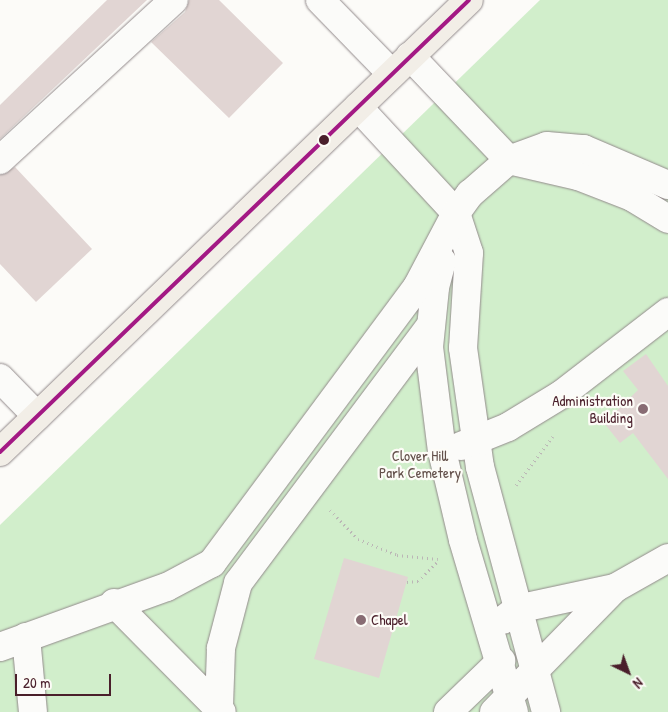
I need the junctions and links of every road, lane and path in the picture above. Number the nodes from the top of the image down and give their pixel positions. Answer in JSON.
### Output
{"nodes":[{"id":1,"x":174,"y":0,"type":"edge"},
{"id":2,"x":320,"y":0,"type":"edge"},
{"id":3,"x":469,"y":0,"type":"edge"},
{"id":4,"x":401,"y":65,"type":"junction"},
{"id":5,"x":358,"y":108,"type":"junction"},
{"id":6,"x":0,"y":160,"type":"edge"},
{"id":7,"x":509,"y":160,"type":"junction"},
{"id":8,"x":668,"y":185,"type":"edge"},
{"id":9,"x":456,"y":214,"type":"junction"},
{"id":10,"x":668,"y":219,"type":"edge"},
{"id":11,"x":668,"y":312,"type":"edge"},
{"id":12,"x":431,"y":325,"type":"junction"},
{"id":13,"x":0,"y":378,"type":"edge"},
{"id":14,"x":37,"y":416,"type":"junction"},
{"id":15,"x":476,"y":441,"type":"junction"},
{"id":16,"x":442,"y":451,"type":"junction"},
{"id":17,"x":0,"y":452,"type":"edge"},
{"id":18,"x":668,"y":558,"type":"edge"},
{"id":19,"x":440,"y":559,"type":"dead end"},
{"id":20,"x":212,"y":563,"type":"junction"},
{"id":21,"x":238,"y":582,"type":"junction"},
{"id":22,"x":407,"y":582,"type":"dead end"},
{"id":23,"x":616,"y":588,"type":"junction"},
{"id":24,"x":114,"y":603,"type":"junction"},
{"id":25,"x":517,"y":609,"type":"junction"},
{"id":26,"x":492,"y":630,"type":"junction"},
{"id":27,"x":26,"y":637,"type":"junction"},
{"id":28,"x":0,"y":647,"type":"edge"},
{"id":29,"x":501,"y":661,"type":"junction"},
{"id":30,"x":535,"y":672,"type":"junction"},
{"id":31,"x":506,"y":707,"type":"edge"},
{"id":32,"x":220,"y":709,"type":"edge"},
{"id":33,"x":33,"y":712,"type":"edge"},
{"id":34,"x":448,"y":712,"type":"edge"},
{"id":35,"x":546,"y":712,"type":"edge"}],
"edges":[{"from":1,"to":6,"type":"street"},
{"from":2,"to":4,"type":"street"},
{"from":3,"to":4,"type":"main road"},
{"from":4,"to":5,"type":"main road"},
{"from":4,"to":7,"type":"street"},
{"from":5,"to":9,"type":"street"},
{"from":5,"to":14,"type":"main road"},
{"from":7,"to":8,"type":"street"},
{"from":7,"to":9,"type":"street"},
{"from":7,"to":10,"type":"street"},
{"from":9,"to":12,"type":"street"},
{"from":9,"to":15,"type":"street"},
{"from":9,"to":20,"type":"street"},
{"from":11,"to":15,"type":"street"},
{"from":12,"to":16,"type":"street"},
{"from":12,"to":21,"type":"street"},
{"from":13,"to":14,"type":"street"},
{"from":14,"to":17,"type":"main road"},
{"from":15,"to":16,"type":"street"},
{"from":15,"to":25,"type":"street"},
{"from":16,"to":26,"type":"street"},
{"from":18,"to":23,"type":"street"},
{"from":19,"to":22,"type":"path"},
{"from":20,"to":21,"type":"street"},
{"from":20,"to":24,"type":"street"},
{"from":21,"to":32,"type":"street"},
{"from":23,"to":25,"type":"street"},
{"from":23,"to":30,"type":"street"},
{"from":24,"to":27,"type":"street"},
{"from":24,"to":32,"type":"street"},
{"from":25,"to":26,"type":"street"},
{"from":25,"to":30,"type":"street"},
{"from":26,"to":29,"type":"street"},
{"from":27,"to":28,"type":"street"},
{"from":27,"to":33,"type":"street"},
{"from":29,"to":31,"type":"street"},
{"from":29,"to":34,"type":"street"},
{"from":30,"to":31,"type":"street"},
{"from":30,"to":35,"type":"street"}]}
